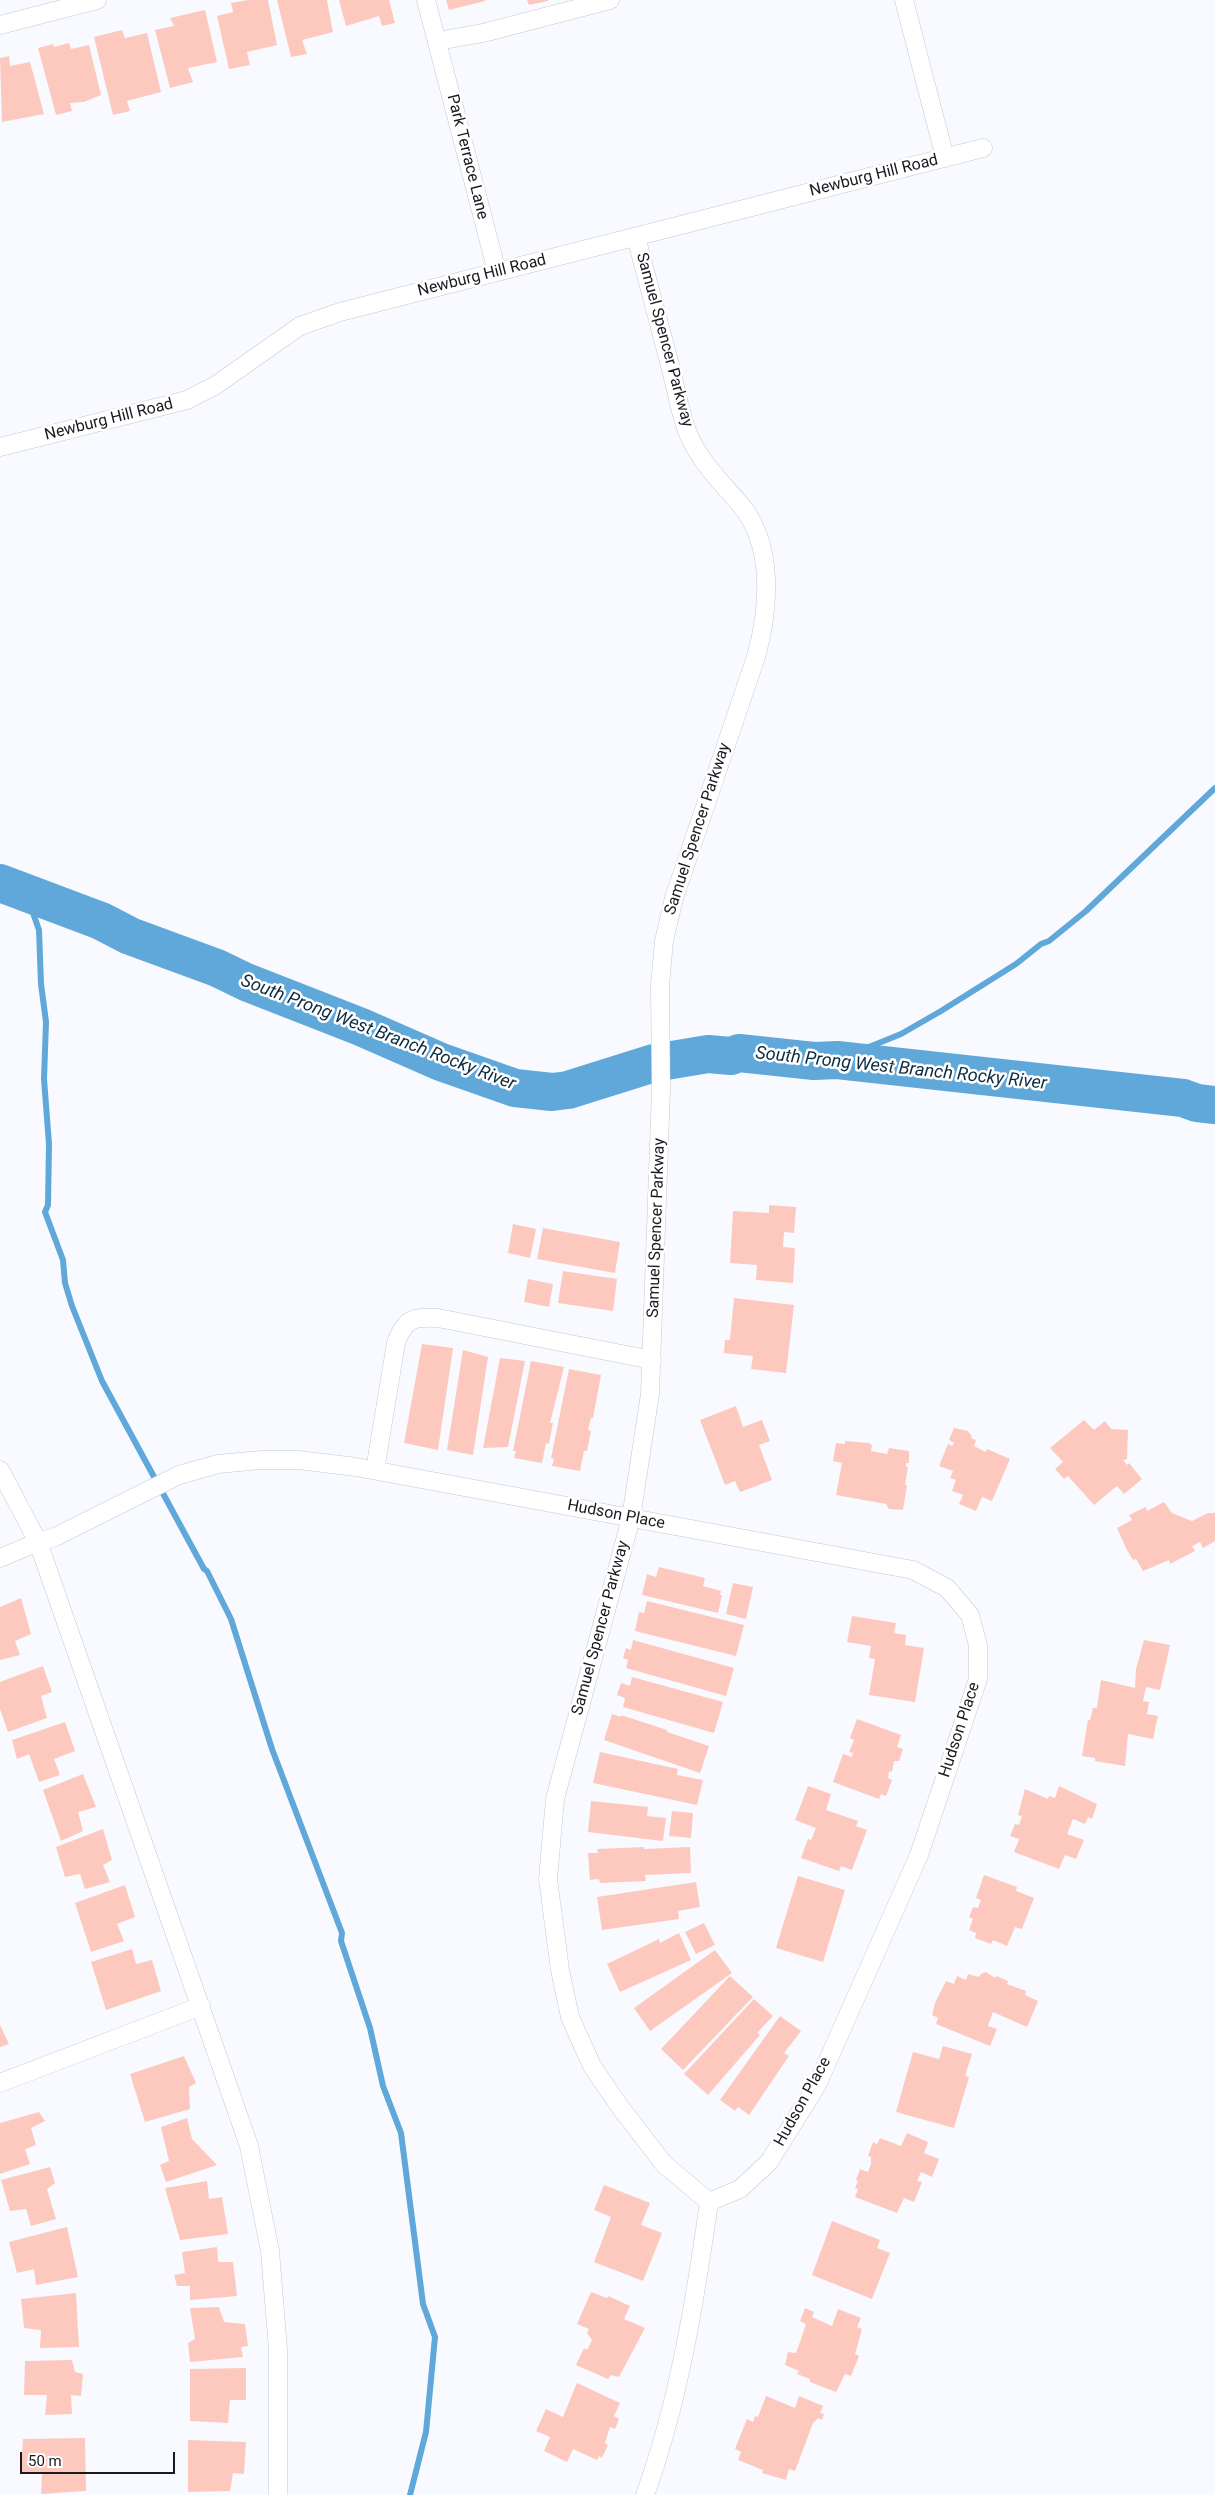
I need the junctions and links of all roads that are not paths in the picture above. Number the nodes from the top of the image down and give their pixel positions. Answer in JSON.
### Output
{"nodes":[{"id":1,"x":97,"y":0,"type":"edge"},
{"id":2,"x":426,"y":0,"type":"edge"},
{"id":3,"x":610,"y":0,"type":"edge"},
{"id":4,"x":904,"y":0,"type":"edge"},
{"id":5,"x":0,"y":25,"type":"edge"},
{"id":6,"x":438,"y":41,"type":"junction"},
{"id":7,"x":983,"y":148,"type":"dead end"},
{"id":8,"x":945,"y":158,"type":"junction"},
{"id":9,"x":636,"y":236,"type":"junction"},
{"id":10,"x":497,"y":272,"type":"junction"},
{"id":11,"x":0,"y":447,"type":"edge"},
{"id":12,"x":652,"y":1360,"type":"junction"},
{"id":13,"x":0,"y":1470,"type":"edge"},
{"id":14,"x":375,"y":1470,"type":"junction"},
{"id":15,"x":630,"y":1518,"type":"junction"},
{"id":16,"x":38,"y":1542,"type":"junction"},
{"id":17,"x":0,"y":1558,"type":"edge"},
{"id":18,"x":201,"y":2006,"type":"junction"},
{"id":19,"x":0,"y":2083,"type":"edge"},
{"id":20,"x":709,"y":2202,"type":"junction"},
{"id":21,"x":278,"y":2495,"type":"edge"},
{"id":22,"x":645,"y":2495,"type":"edge"}],
"edges":[{"from":1,"to":5,"type":"street"},
{"from":2,"to":6,"type":"street","name":"Park Terrace Lane"},
{"from":3,"to":6,"type":"street"},
{"from":4,"to":8,"type":"street"},
{"from":6,"to":10,"type":"street","name":"Park Terrace Lane"},
{"from":7,"to":8,"type":"street","name":"Newburg Hill Road"},
{"from":8,"to":9,"type":"street","name":"Newburg Hill Road"},
{"from":9,"to":10,"type":"street","name":"Newburg Hill Road"},
{"from":9,"to":12,"type":"street","name":"Samuel Spencer Parkway"},
{"from":10,"to":11,"type":"street","name":"Newburg Hill Road"},
{"from":12,"to":14,"type":"street"},
{"from":12,"to":15,"type":"street","name":"Samuel Spencer Parkway"},
{"from":13,"to":16,"type":"street"},
{"from":14,"to":15,"type":"street","name":"Hudson Place"},
{"from":14,"to":16,"type":"street","name":"Hudson Place"},
{"from":15,"to":20,"type":"street","name":"Samuel Spencer Parkway"},
{"from":15,"to":20,"type":"street","name":"Hudson Place"},
{"from":16,"to":17,"type":"street","name":"Hudson Place"},
{"from":16,"to":18,"type":"street"},
{"from":18,"to":19,"type":"street"},
{"from":18,"to":21,"type":"street"},
{"from":20,"to":22,"type":"street"}]}
